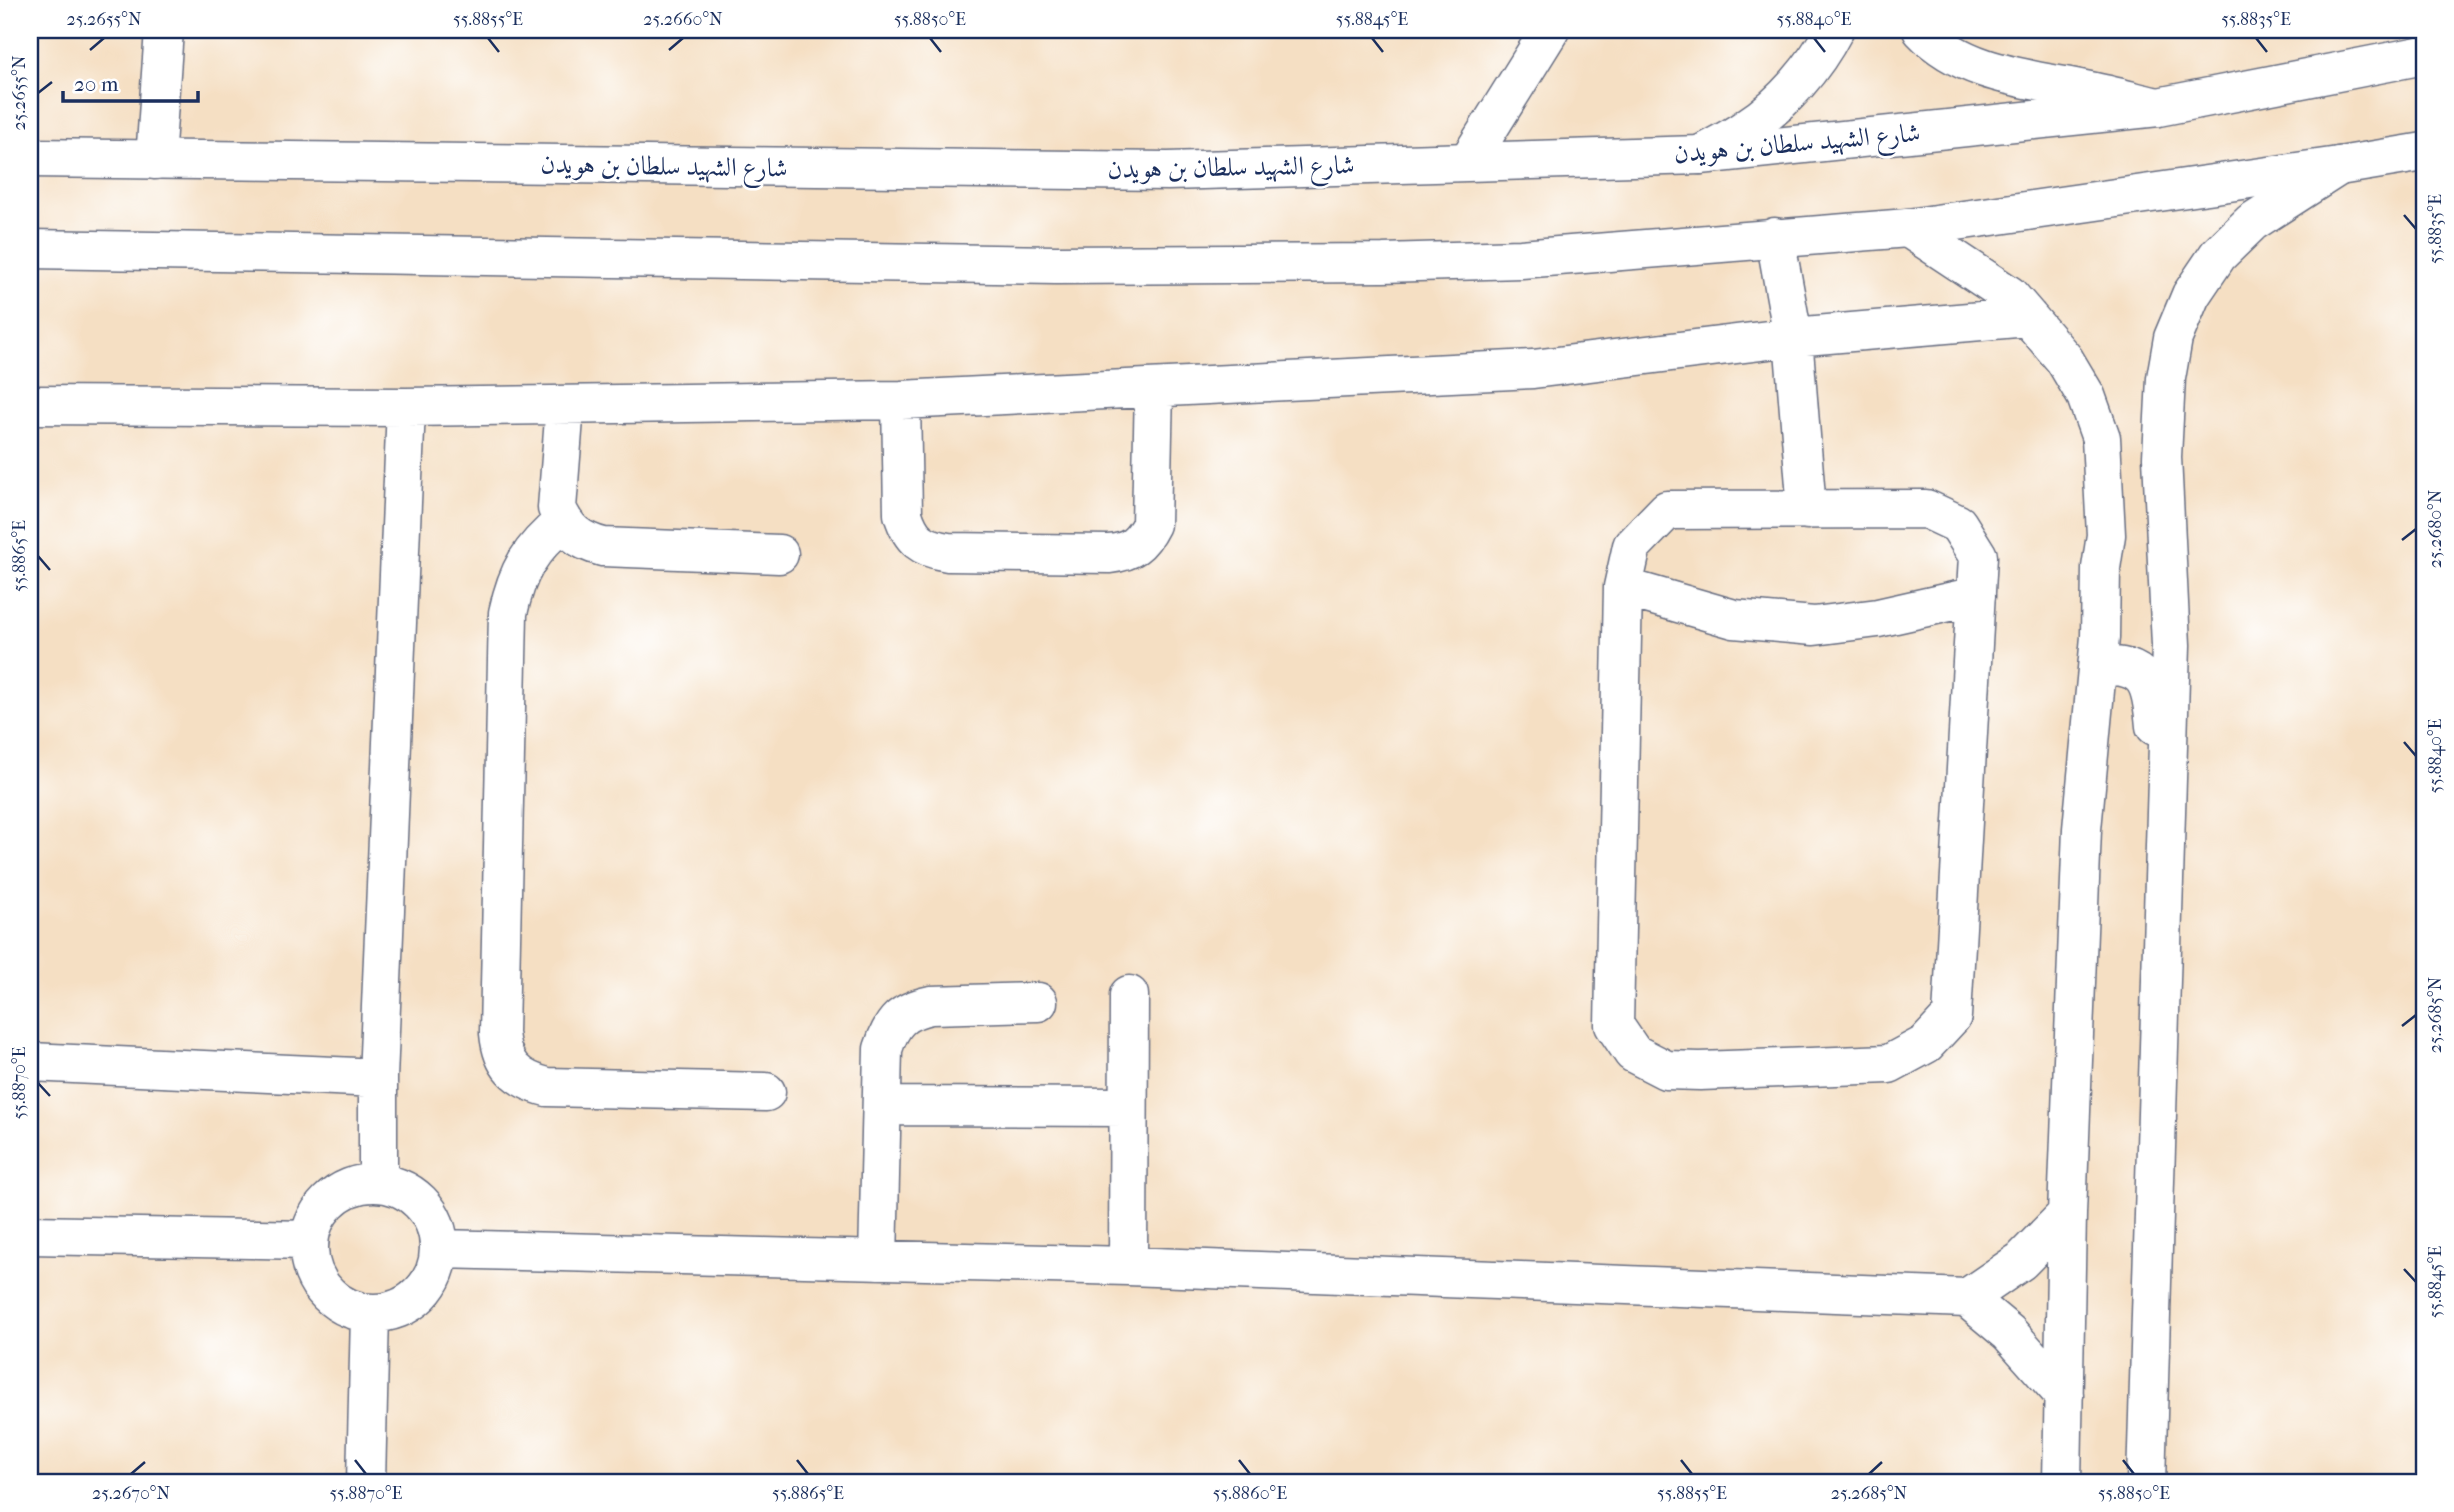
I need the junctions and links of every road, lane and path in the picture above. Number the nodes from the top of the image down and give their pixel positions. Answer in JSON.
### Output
{"nodes":[{"id":1,"x":164,"y":30,"type":"edge"},
{"id":2,"x":1550,"y":30,"type":"edge"},
{"id":3,"x":1834,"y":30,"type":"edge"},
{"id":4,"x":1922,"y":30,"type":"edge"},
{"id":5,"x":2424,"y":55,"type":"edge"},
{"id":6,"x":2158,"y":107,"type":"junction"},
{"id":7,"x":2424,"y":152,"type":"edge"},
{"id":8,"x":1700,"y":155,"type":"junction"},
{"id":9,"x":30,"y":158,"type":"edge"},
{"id":10,"x":155,"y":160,"type":"junction"},
{"id":11,"x":1469,"y":160,"type":"junction"},
{"id":12,"x":2339,"y":166,"type":"junction"},
{"id":13,"x":1908,"y":228,"type":"junction"},
{"id":14,"x":1775,"y":237,"type":"junction"},
{"id":15,"x":30,"y":249,"type":"edge"},
{"id":16,"x":2028,"y":317,"type":"junction"},
{"id":17,"x":1793,"y":337,"type":"junction"},
{"id":18,"x":1154,"y":388,"type":"junction"},
{"id":19,"x":901,"y":400,"type":"junction"},
{"id":20,"x":30,"y":405,"type":"edge"},
{"id":21,"x":565,"y":405,"type":"junction"},
{"id":22,"x":406,"y":407,"type":"junction"},
{"id":23,"x":1807,"y":510,"type":"junction"},
{"id":24,"x":563,"y":522,"type":"junction"},
{"id":25,"x":779,"y":554,"type":"dead end"},
{"id":26,"x":1623,"y":587,"type":"junction"},
{"id":27,"x":1976,"y":596,"type":"junction"},
{"id":28,"x":2098,"y":665,"type":"junction"},
{"id":29,"x":2164,"y":830,"type":"junction"},
{"id":30,"x":1129,"y":995,"type":"dead end"},
{"id":31,"x":1038,"y":1002,"type":"dead end"},
{"id":32,"x":30,"y":1062,"type":"edge"},
{"id":33,"x":378,"y":1078,"type":"junction"},
{"id":34,"x":765,"y":1092,"type":"dead end"},
{"id":35,"x":882,"y":1106,"type":"junction"},
{"id":36,"x":1128,"y":1107,"type":"junction"},
{"id":37,"x":378,"y":1183,"type":"junction"},
{"id":38,"x":2067,"y":1214,"type":"junction"},
{"id":39,"x":30,"y":1235,"type":"edge"},
{"id":40,"x":309,"y":1240,"type":"junction"},
{"id":41,"x":440,"y":1248,"type":"junction"},
{"id":42,"x":878,"y":1260,"type":"junction"},
{"id":43,"x":1128,"y":1266,"type":"junction"},
{"id":44,"x":1967,"y":1298,"type":"junction"},
{"id":45,"x":370,"y":1314,"type":"junction"},
{"id":46,"x":2064,"y":1395,"type":"junction"},
{"id":47,"x":366,"y":1482,"type":"edge"},
{"id":48,"x":2062,"y":1482,"type":"edge"},
{"id":49,"x":2146,"y":1482,"type":"edge"}],
"edges":[{"from":1,"to":10,"type":"main road"},
{"from":2,"to":11,"type":"main road"},
{"from":3,"to":8,"type":"main road"},
{"from":4,"to":6,"type":"main road"},
{"from":5,"to":6,"type":"main road","name":"شارع الشهيد سلطان بن هويدن"},
{"from":6,"to":8,"type":"main road","name":"شارع الشهيد سلطان بن هويدن"},
{"from":7,"to":12,"type":"main road"},
{"from":8,"to":11,"type":"main road","name":"شارع الشهيد سلطان بن هويدن"},
{"from":9,"to":10,"type":"main road","name":"شارع الشهيد سلطان بن هويدن"},
{"from":10,"to":11,"type":"main road","name":"شارع الشهيد سلطان بن هويدن"},
{"from":12,"to":13,"type":"main road"},
{"from":12,"to":29,"type":"main road"},
{"from":13,"to":14,"type":"main road"},
{"from":13,"to":16,"type":"main road"},
{"from":14,"to":15,"type":"main road"},
{"from":14,"to":17,"type":"main road"},
{"from":16,"to":17,"type":"main road"},
{"from":16,"to":28,"type":"main road"},
{"from":17,"to":18,"type":"main road"},
{"from":17,"to":23,"type":"main road"},
{"from":18,"to":19,"type":"main road"},
{"from":18,"to":19,"type":"main road"},
{"from":19,"to":21,"type":"main road"},
{"from":20,"to":22,"type":"main road"},
{"from":21,"to":22,"type":"main road"},
{"from":21,"to":24,"type":"main road"},
{"from":22,"to":33,"type":"main road"},
{"from":23,"to":26,"type":"main road"},
{"from":23,"to":27,"type":"main road"},
{"from":24,"to":25,"type":"main road"},
{"from":24,"to":34,"type":"main road"},
{"from":26,"to":27,"type":"main road"},
{"from":26,"to":27,"type":"main road"},
{"from":28,"to":29,"type":"main road"},
{"from":28,"to":38,"type":"main road"},
{"from":29,"to":49,"type":"main road"},
{"from":30,"to":36,"type":"main road"},
{"from":31,"to":35,"type":"main road"},
{"from":32,"to":33,"type":"main road"},
{"from":33,"to":37,"type":"main road"},
{"from":35,"to":36,"type":"main road"},
{"from":35,"to":42,"type":"main road"},
{"from":36,"to":43,"type":"main road"},
{"from":37,"to":40,"type":"main road"},
{"from":37,"to":41,"type":"main road"},
{"from":38,"to":44,"type":"main road"},
{"from":38,"to":46,"type":"main road"},
{"from":39,"to":40,"type":"main road"},
{"from":40,"to":45,"type":"main road"},
{"from":41,"to":42,"type":"main road"},
{"from":41,"to":45,"type":"main road"},
{"from":42,"to":43,"type":"main road"},
{"from":43,"to":44,"type":"main road"},
{"from":44,"to":46,"type":"main road"},
{"from":45,"to":47,"type":"main road"},
{"from":46,"to":48,"type":"main road"}]}
